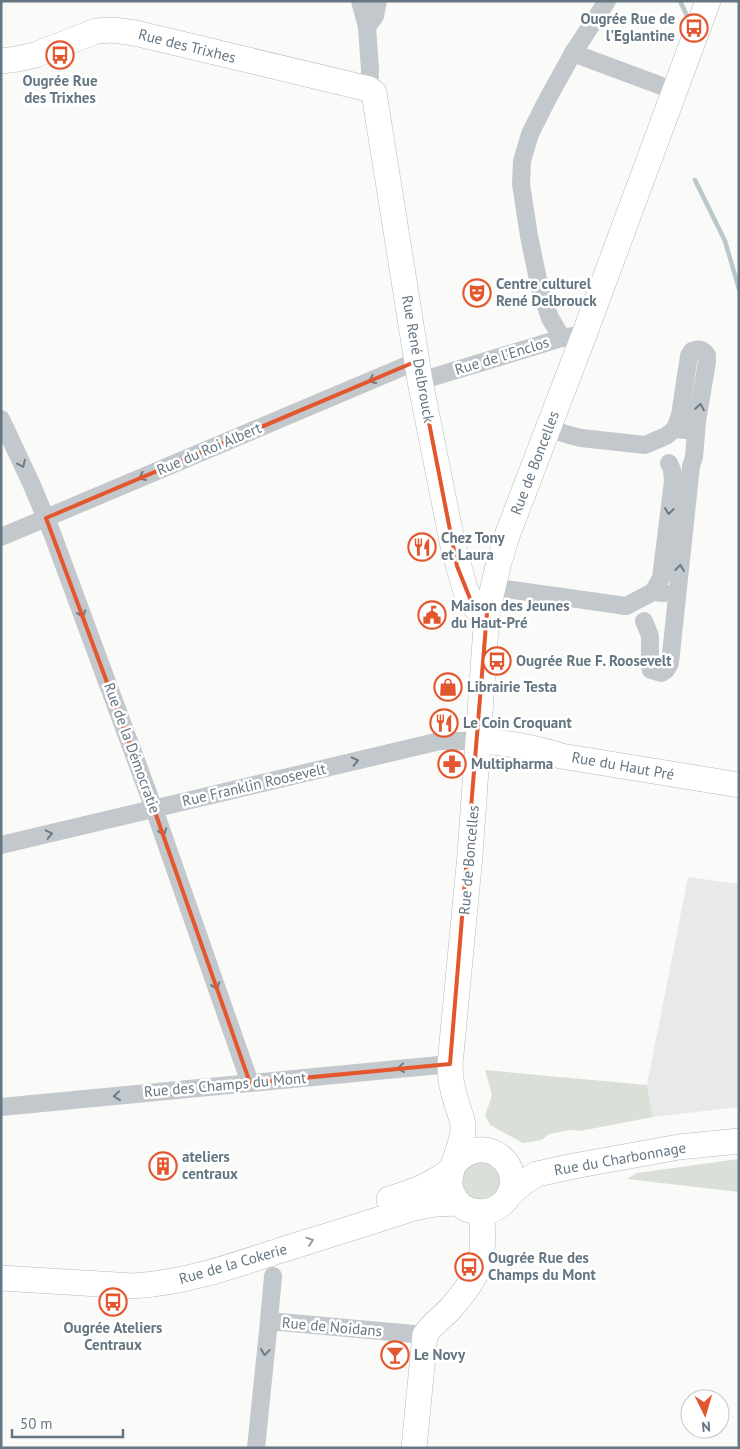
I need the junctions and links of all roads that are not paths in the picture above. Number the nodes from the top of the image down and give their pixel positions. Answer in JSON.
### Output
{"nodes":[{"id":1,"x":360,"y":1,"type":"edge"},
{"id":2,"x":378,"y":1,"type":"edge"},
{"id":3,"x":607,"y":1,"type":"edge"},
{"id":4,"x":708,"y":1,"type":"edge"},
{"id":5,"x":367,"y":27,"type":"junction"},
{"id":6,"x":574,"y":54,"type":"junction"},
{"id":7,"x":1,"y":61,"type":"edge"},
{"id":8,"x":371,"y":91,"type":"junction"},
{"id":9,"x":675,"y":91,"type":"junction"},
{"id":10,"x":573,"y":337,"type":"junction"},
{"id":11,"x":419,"y":371,"type":"junction"},
{"id":12,"x":1,"y":419,"type":"edge"},
{"id":13,"x":548,"y":428,"type":"junction"},
{"id":14,"x":675,"y":429,"type":"junction"},
{"id":15,"x":698,"y":432,"type":"junction"},
{"id":16,"x":645,"y":444,"type":"junction"},
{"id":17,"x":669,"y":463,"type":"junction"},
{"id":18,"x":691,"y":466,"type":"junction"},
{"id":19,"x":46,"y":518,"type":"junction"},
{"id":20,"x":1,"y":537,"type":"edge"},
{"id":21,"x":492,"y":587,"type":"junction"},
{"id":22,"x":653,"y":592,"type":"junction"},
{"id":23,"x":676,"y":595,"type":"junction"},
{"id":24,"x":626,"y":606,"type":"junction"},
{"id":25,"x":487,"y":613,"type":"junction"},
{"id":26,"x":644,"y":621,"type":"junction"},
{"id":27,"x":674,"y":627,"type":"junction"},
{"id":28,"x":478,"y":741,"type":"junction"},
{"id":29,"x":739,"y":785,"type":"edge"},
{"id":30,"x":154,"y":809,"type":"junction"},
{"id":31,"x":1,"y":845,"type":"edge"},
{"id":32,"x":450,"y":1064,"type":"junction"},
{"id":33,"x":250,"y":1082,"type":"junction"},
{"id":34,"x":1,"y":1107,"type":"edge"},
{"id":35,"x":739,"y":1124,"type":"edge"},
{"id":36,"x":464,"y":1126,"type":"junction"},
{"id":37,"x":739,"y":1141,"type":"edge"},
{"id":38,"x":495,"y":1154,"type":"junction"},
{"id":39,"x":453,"y":1166,"type":"junction"},
{"id":40,"x":509,"y":1195,"type":"junction"},
{"id":41,"x":458,"y":1203,"type":"junction"},
{"id":42,"x":482,"y":1212,"type":"junction"},
{"id":43,"x":1,"y":1262,"type":"edge"},
{"id":44,"x":273,"y":1276,"type":"dead end"},
{"id":45,"x":1,"y":1278,"type":"edge"},
{"id":46,"x":268,"y":1321,"type":"junction"},
{"id":47,"x":425,"y":1336,"type":"junction"},
{"id":48,"x":256,"y":1448,"type":"edge"},
{"id":49,"x":414,"y":1448,"type":"edge"}],
"edges":[{"from":1,"to":5,"type":"street","name":"Rue René Delbrouck"},
{"from":2,"to":5,"type":"street"},
{"from":3,"to":6,"type":"street"},
{"from":4,"to":9,"type":"main road","name":"Rue de Boncelles"},
{"from":5,"to":8,"type":"street","name":"Rue René Delbrouck"},
{"from":6,"to":9,"type":"street"},
{"from":6,"to":10,"type":"street"},
{"from":7,"to":8,"type":"main road","name":"Rue des Trixhes"},
{"from":8,"to":11,"type":"main road","name":"Rue René Delbrouck"},
{"from":9,"to":10,"type":"main road","name":"Rue de Boncelles"},
{"from":10,"to":11,"type":"street","name":"Rue de l'Enclos"},
{"from":10,"to":13,"type":"main road","name":"Rue de Boncelles"},
{"from":11,"to":19,"type":"street","name":"Rue du Roi Albert","one_way":true},
{"from":11,"to":25,"type":"main road","name":"Rue René Delbrouck"},
{"from":12,"to":19,"type":"street","name":"Rue de la Démocratie","one_way":true},
{"from":13,"to":16,"type":"street"},
{"from":13,"to":21,"type":"main road","name":"Rue de Boncelles"},
{"from":14,"to":15,"type":"street"},
{"from":15,"to":14,"type":"street","one_way":true},
{"from":14,"to":16,"type":"street"},
{"from":15,"to":18,"type":"street"},
{"from":16,"to":17,"type":"street"},
{"from":17,"to":18,"type":"street"},
{"from":17,"to":22,"type":"street","one_way":true},
{"from":23,"to":18,"type":"street","one_way":true},
{"from":19,"to":20,"type":"street","name":"Rue du Roi Albert"},
{"from":19,"to":30,"type":"street","name":"Rue de la Démocratie","one_way":true},
{"from":21,"to":24,"type":"street"},
{"from":21,"to":25,"type":"main road","name":"Rue de Boncelles"},
{"from":22,"to":23,"type":"street"},
{"from":22,"to":24,"type":"street"},
{"from":23,"to":27,"type":"street"},
{"from":24,"to":26,"type":"street"},
{"from":25,"to":28,"type":"main road","name":"Rue de Boncelles"},
{"from":26,"to":27,"type":"street"},
{"from":26,"to":27,"type":"street"},
{"from":28,"to":29,"type":"main road","name":"Rue du Haut Pré"},
{"from":30,"to":28,"type":"street","name":"Rue Franklin Roosevelt","one_way":true},
{"from":28,"to":32,"type":"main road","name":"Rue de Boncelles"},
{"from":31,"to":30,"type":"street","name":"Rue Franklin Roosevelt","one_way":true},
{"from":30,"to":33,"type":"street","name":"Rue de la Démocratie","one_way":true},
{"from":32,"to":33,"type":"street","name":"Rue des Champs du Mont","one_way":true},
{"from":32,"to":36,"type":"main road","name":"Rue de Boncelles"},
{"from":33,"to":34,"type":"street","name":"Rue des Champs du Mont","one_way":true},
{"from":35,"to":38,"type":"main road","name":"Rue du Charbonnage"},
{"from":36,"to":38,"type":"main road","name":"Rue de Boncelles"},
{"from":36,"to":39,"type":"main road","name":"Rue de Boncelles"},
{"from":37,"to":40,"type":"main road","name":"Rue du Charbonnage"},
{"from":38,"to":39,"type":"main road"},
{"from":38,"to":40,"type":"main road","name":"Rue de Boncelles"},
{"from":39,"to":41,"type":"main road","name":"Rue de Boncelles"},
{"from":39,"to":43,"type":"main road","name":"Rue de la Cokerie"},
{"from":40,"to":42,"type":"main road"},
{"from":41,"to":42,"type":"main road"},
{"from":45,"to":41,"type":"main road","name":"Rue de la Cokerie","one_way":true},
{"from":42,"to":47,"type":"main road"},
{"from":44,"to":46,"type":"street","name":"Rue de Noidans"},
{"from":46,"to":47,"type":"street","name":"Rue de Noidans"},
{"from":46,"to":48,"type":"street","name":"Rue de Noidans","one_way":true},
{"from":47,"to":49,"type":"main road"}]}
